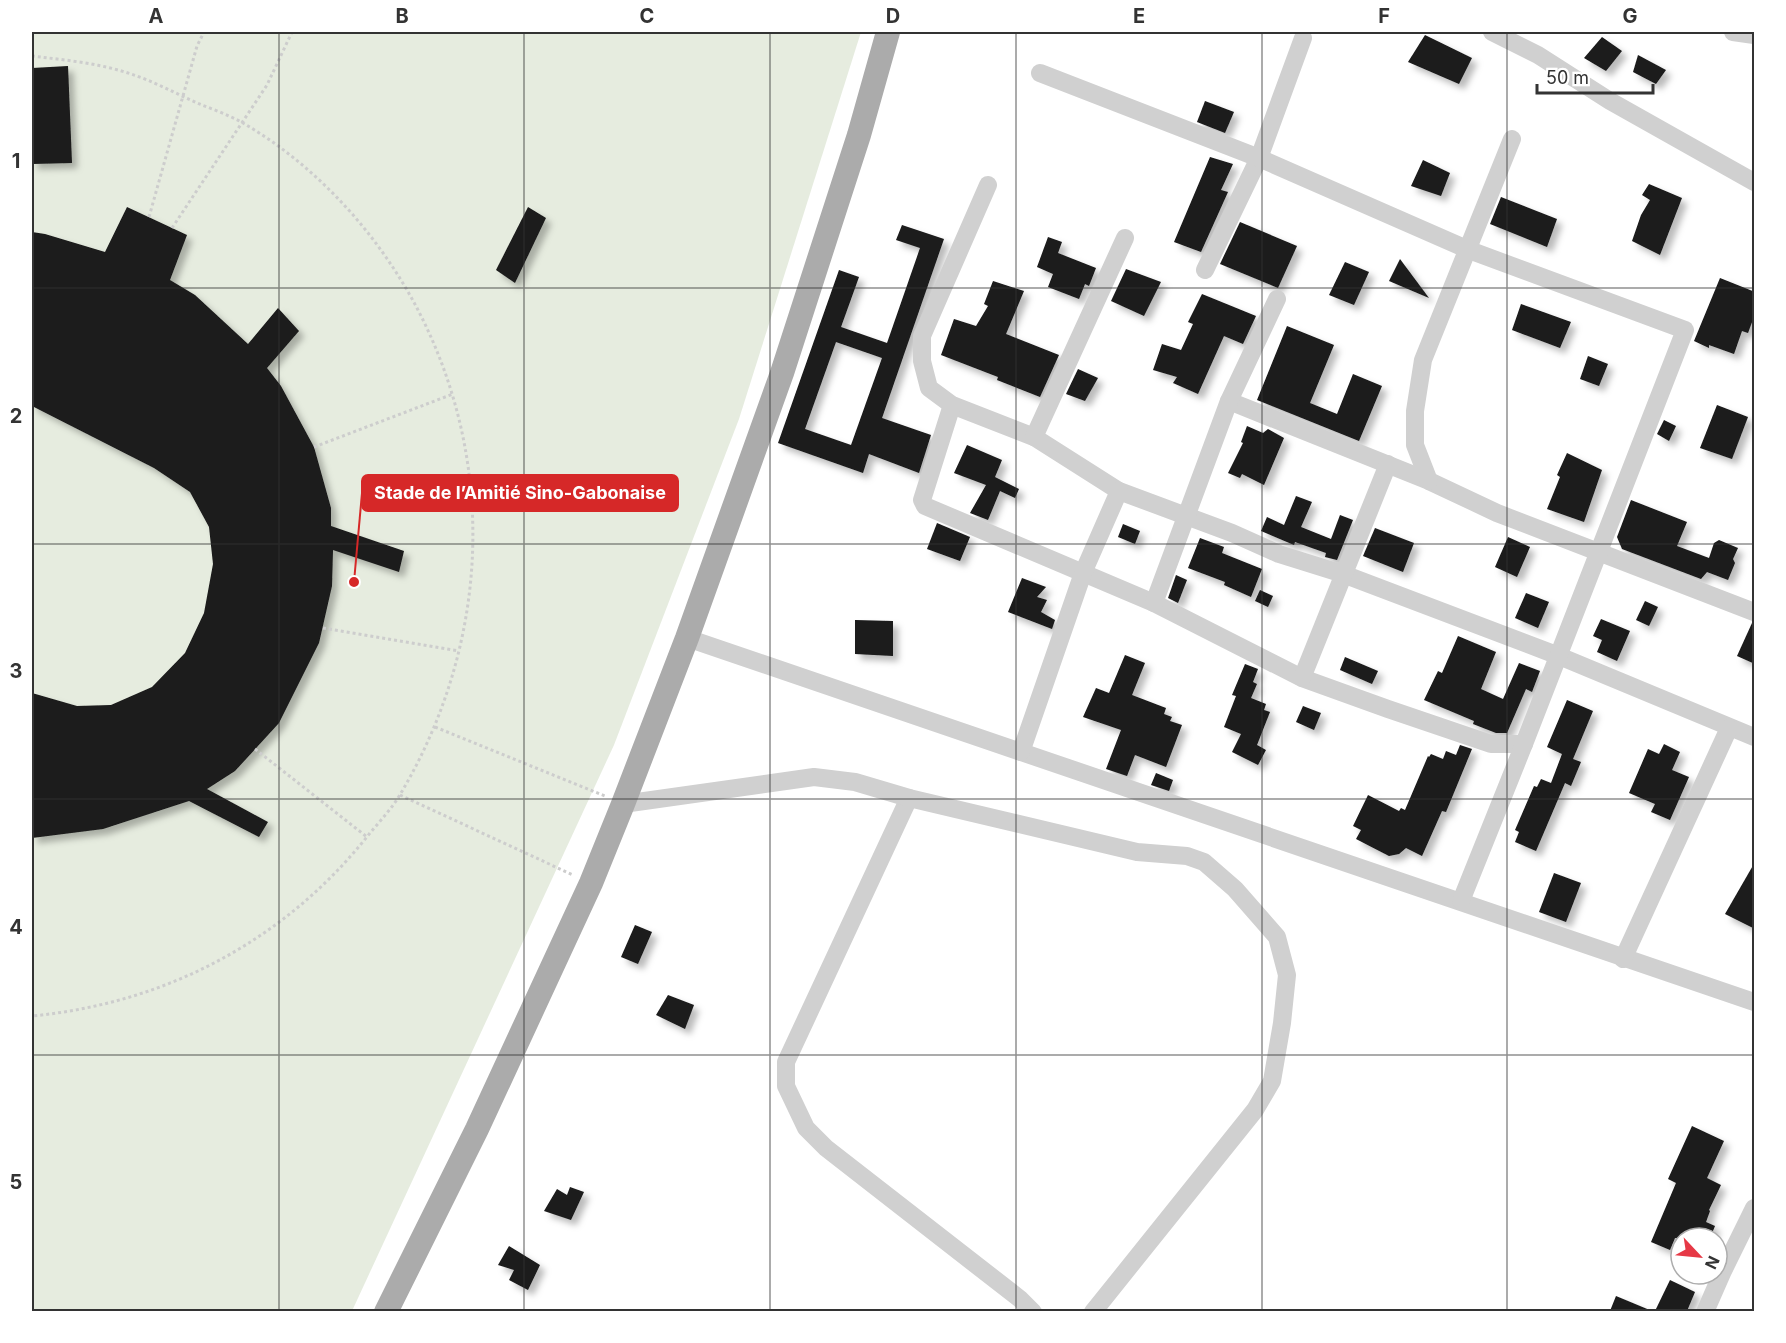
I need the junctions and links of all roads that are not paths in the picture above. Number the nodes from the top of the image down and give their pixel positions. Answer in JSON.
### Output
{"nodes":[{"id":1,"x":888,"y":32,"type":"edge"},
{"id":2,"x":1492,"y":32,"type":"edge"},
{"id":3,"x":1733,"y":32,"type":"edge"},
{"id":4,"x":1755,"y":35,"type":"edge"},
{"id":5,"x":1303,"y":38,"type":"dead end"},
{"id":6,"x":1040,"y":73,"type":"dead end"},
{"id":7,"x":1512,"y":139,"type":"dead end"},
{"id":8,"x":1259,"y":158,"type":"junction"},
{"id":9,"x":1755,"y":182,"type":"edge"},
{"id":10,"x":988,"y":185,"type":"dead end"},
{"id":11,"x":1125,"y":238,"type":"dead end"},
{"id":12,"x":1469,"y":250,"type":"junction"},
{"id":13,"x":1205,"y":270,"type":"dead end"},
{"id":14,"x":1277,"y":299,"type":"dead end"},
{"id":15,"x":1229,"y":401,"type":"junction"},
{"id":16,"x":952,"y":405,"type":"junction"},
{"id":17,"x":1034,"y":437,"type":"junction"},
{"id":18,"x":1388,"y":464,"type":"junction"},
{"id":19,"x":1429,"y":481,"type":"junction"},
{"id":20,"x":1119,"y":490,"type":"junction"},
{"id":21,"x":1187,"y":518,"type":"junction"},
{"id":22,"x":1599,"y":552,"type":"junction"},
{"id":23,"x":1083,"y":573,"type":"junction"},
{"id":24,"x":1343,"y":574,"type":"junction"},
{"id":25,"x":1154,"y":603,"type":"junction"},
{"id":26,"x":1755,"y":612,"type":"edge"},
{"id":27,"x":687,"y":638,"type":"junction"},
{"id":28,"x":1560,"y":656,"type":"junction"},
{"id":29,"x":1302,"y":678,"type":"junction"},
{"id":30,"x":1729,"y":728,"type":"junction"},
{"id":31,"x":1755,"y":737,"type":"edge"},
{"id":32,"x":1524,"y":744,"type":"junction"},
{"id":33,"x":1022,"y":752,"type":"junction"},
{"id":34,"x":909,"y":798,"type":"junction"},
{"id":35,"x":623,"y":804,"type":"junction"},
{"id":36,"x":1461,"y":901,"type":"junction"},
{"id":37,"x":1623,"y":959,"type":"junction"},
{"id":38,"x":1755,"y":1002,"type":"edge"},
{"id":39,"x":1755,"y":1208,"type":"edge"},
{"id":40,"x":387,"y":1311,"type":"edge"},
{"id":41,"x":1033,"y":1311,"type":"edge"},
{"id":42,"x":1093,"y":1311,"type":"edge"},
{"id":43,"x":1705,"y":1311,"type":"edge"}],
"edges":[{"from":1,"to":27,"type":"main road"},
{"from":2,"to":9,"type":"street"},
{"from":3,"to":4,"type":"street"},
{"from":5,"to":8,"type":"street"},
{"from":6,"to":8,"type":"street"},
{"from":7,"to":12,"type":"street"},
{"from":8,"to":12,"type":"street"},
{"from":8,"to":13,"type":"street"},
{"from":10,"to":16,"type":"street"},
{"from":11,"to":17,"type":"street"},
{"from":12,"to":19,"type":"street"},
{"from":12,"to":22,"type":"street"},
{"from":14,"to":15,"type":"street"},
{"from":15,"to":18,"type":"street"},
{"from":15,"to":21,"type":"street"},
{"from":16,"to":17,"type":"street"},
{"from":16,"to":23,"type":"street"},
{"from":17,"to":20,"type":"street"},
{"from":18,"to":19,"type":"street"},
{"from":18,"to":24,"type":"street"},
{"from":19,"to":22,"type":"street"},
{"from":20,"to":21,"type":"street"},
{"from":20,"to":23,"type":"street"},
{"from":21,"to":24,"type":"street"},
{"from":21,"to":25,"type":"street"},
{"from":22,"to":26,"type":"street"},
{"from":22,"to":28,"type":"street"},
{"from":23,"to":25,"type":"street"},
{"from":23,"to":33,"type":"street"},
{"from":24,"to":28,"type":"street"},
{"from":24,"to":29,"type":"street"},
{"from":25,"to":29,"type":"street"},
{"from":27,"to":33,"type":"street"},
{"from":27,"to":35,"type":"main road"},
{"from":28,"to":30,"type":"street"},
{"from":28,"to":32,"type":"street"},
{"from":29,"to":32,"type":"street"},
{"from":30,"to":31,"type":"street"},
{"from":30,"to":37,"type":"street"},
{"from":32,"to":36,"type":"street"},
{"from":33,"to":36,"type":"street"},
{"from":34,"to":35,"type":"street"},
{"from":34,"to":41,"type":"street"},
{"from":34,"to":42,"type":"street"},
{"from":35,"to":40,"type":"main road"},
{"from":36,"to":37,"type":"street"},
{"from":37,"to":38,"type":"street"},
{"from":39,"to":43,"type":"street"}]}
